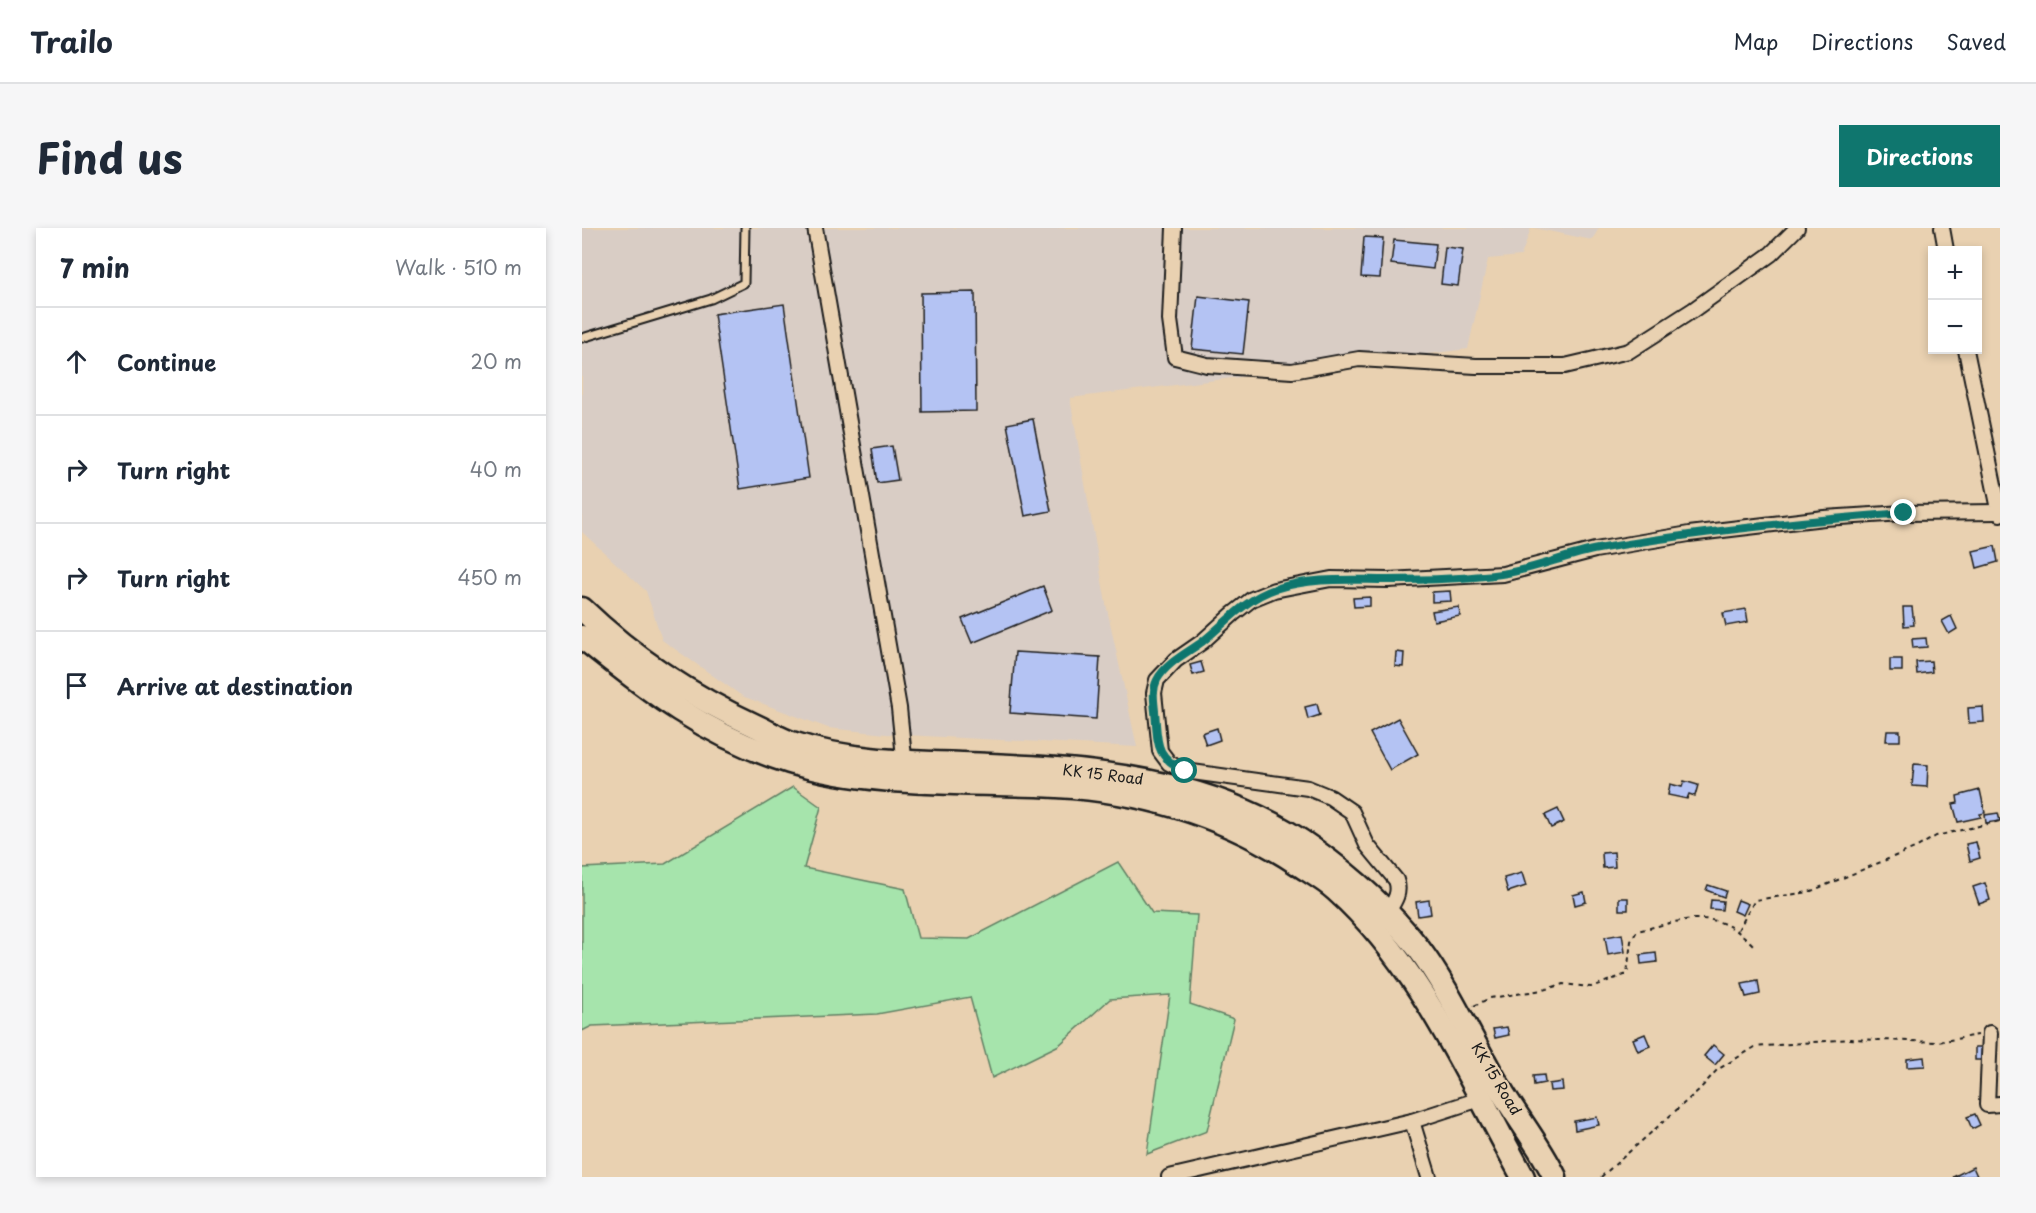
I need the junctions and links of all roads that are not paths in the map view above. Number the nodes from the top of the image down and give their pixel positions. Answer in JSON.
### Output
{"nodes":[{"id":1,"x":745,"y":228,"type":"edge"},
{"id":2,"x":815,"y":228,"type":"edge"},
{"id":3,"x":1174,"y":228,"type":"edge"},
{"id":4,"x":1797,"y":228,"type":"edge"},
{"id":5,"x":1942,"y":228,"type":"edge"},
{"id":6,"x":1945,"y":246,"type":"edge"},
{"id":7,"x":582,"y":338,"type":"edge"},
{"id":8,"x":1967,"y":354,"type":"edge"},
{"id":9,"x":1998,"y":492,"type":"edge"},
{"id":10,"x":2000,"y":513,"type":"edge"},
{"id":11,"x":582,"y":609,"type":"edge"},
{"id":12,"x":582,"y":637,"type":"edge"},
{"id":13,"x":906,"y":771,"type":"junction"},
{"id":14,"x":1387,"y":914,"type":"junction"},
{"id":15,"x":1990,"y":1033,"type":"road end"},
{"id":16,"x":1480,"y":1099,"type":"junction"},
{"id":17,"x":2000,"y":1104,"type":"edge"},
{"id":18,"x":1412,"y":1121,"type":"junction"},
{"id":19,"x":1169,"y":1177,"type":"edge"},
{"id":20,"x":1429,"y":1177,"type":"edge"},
{"id":21,"x":1523,"y":1177,"type":"edge"},
{"id":22,"x":1555,"y":1177,"type":"edge"}],
"edges":[{"from":1,"to":7,"type":"lane"},
{"from":2,"to":13,"type":"street"},
{"from":3,"to":4,"type":"street"},
{"from":5,"to":6,"type":"street"},
{"from":8,"to":9,"type":"street"},
{"from":9,"to":10,"type":"street"},
{"from":10,"to":14,"type":"street"},
{"from":11,"to":13,"type":"highway","name":"KK 15 Road"},
{"from":12,"to":13,"type":"highway","name":"KK 15 Road"},
{"from":13,"to":14,"type":"highway","name":"KK 15 Road"},
{"from":13,"to":16,"type":"highway","name":"KK 15 Road"},
{"from":14,"to":22,"type":"highway","name":"KK 15 Road"},
{"from":15,"to":17,"type":"street"},
{"from":16,"to":18,"type":"street"},
{"from":16,"to":21,"type":"highway","name":"KK 15 Road"},
{"from":18,"to":19,"type":"street"},
{"from":18,"to":20,"type":"street"}]}
